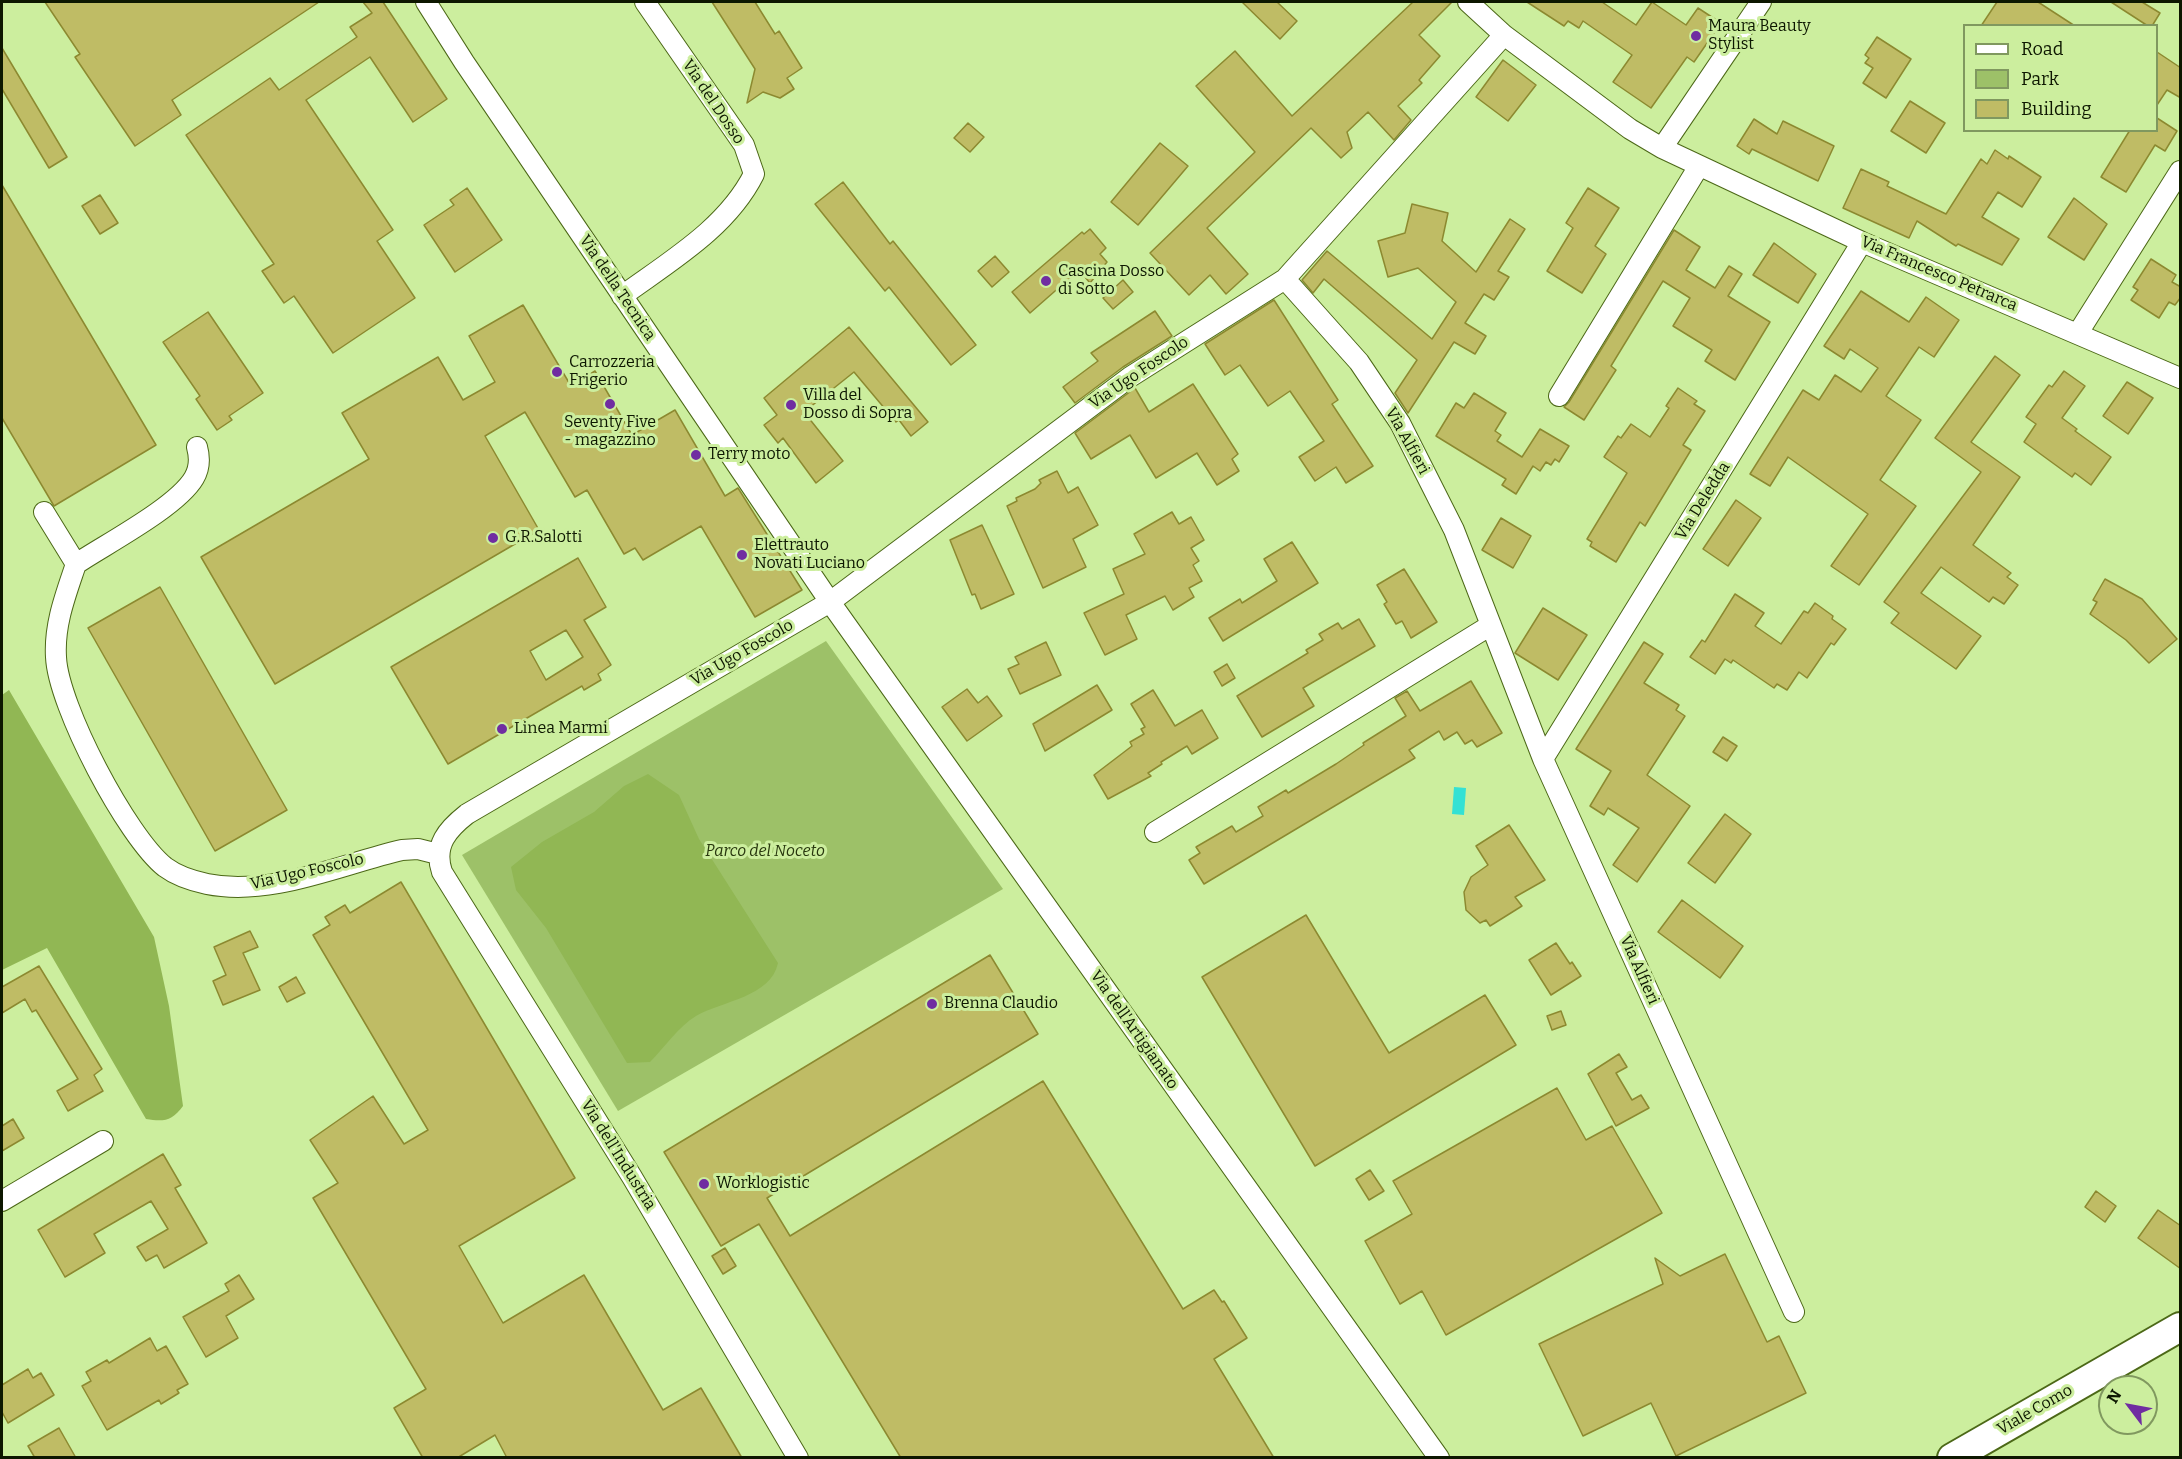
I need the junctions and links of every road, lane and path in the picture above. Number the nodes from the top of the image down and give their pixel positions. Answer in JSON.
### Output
{"nodes":[{"id":1,"x":426,"y":2,"type":"edge"},
{"id":2,"x":645,"y":2,"type":"edge"},
{"id":3,"x":1468,"y":2,"type":"edge"},
{"id":4,"x":1761,"y":2,"type":"edge"},
{"id":5,"x":1504,"y":35,"type":"junction"},
{"id":6,"x":1662,"y":148,"type":"junction"},
{"id":7,"x":1699,"y":166,"type":"junction"},
{"id":8,"x":2181,"y":171,"type":"edge"},
{"id":9,"x":1862,"y":242,"type":"junction"},
{"id":10,"x":1285,"y":279,"type":"junction"},
{"id":11,"x":622,"y":296,"type":"junction"},
{"id":12,"x":2078,"y":333,"type":"junction"},
{"id":13,"x":2181,"y":378,"type":"edge"},
{"id":14,"x":1559,"y":396,"type":"dead end"},
{"id":15,"x":197,"y":447,"type":"dead end"},
{"id":16,"x":44,"y":512,"type":"dead end"},
{"id":17,"x":76,"y":564,"type":"junction"},
{"id":18,"x":830,"y":602,"type":"junction"},
{"id":19,"x":1491,"y":625,"type":"junction"},
{"id":20,"x":1543,"y":759,"type":"junction"},
{"id":21,"x":1155,"y":832,"type":"dead end"},
{"id":22,"x":438,"y":854,"type":"junction"},
{"id":23,"x":103,"y":1141,"type":"dead end"},
{"id":24,"x":2,"y":1201,"type":"edge"},
{"id":25,"x":1794,"y":1312,"type":"dead end"},
{"id":26,"x":2181,"y":1327,"type":"edge"},
{"id":27,"x":798,"y":1458,"type":"edge"},
{"id":28,"x":1439,"y":1458,"type":"edge"},
{"id":29,"x":1952,"y":1458,"type":"edge"}],
"edges":[{"from":1,"to":11,"type":"street","name":"Via della Tecnica"},
{"from":2,"to":11,"type":"street","name":"Via del Dosso"},
{"from":3,"to":5,"type":"street","name":"Via Francesco Petrarca"},
{"from":4,"to":6,"type":"street"},
{"from":5,"to":6,"type":"street","name":"Via Francesco Petrarca"},
{"from":5,"to":10,"type":"street","name":"Via Ugo Foscolo"},
{"from":6,"to":7,"type":"street","name":"Via Francesco Petrarca"},
{"from":7,"to":9,"type":"street","name":"Via Francesco Petrarca"},
{"from":7,"to":14,"type":"street"},
{"from":8,"to":12,"type":"street"},
{"from":9,"to":12,"type":"street","name":"Via Francesco Petrarca"},
{"from":9,"to":20,"type":"street","name":"Via Deledda"},
{"from":10,"to":18,"type":"street","name":"Via Ugo Foscolo"},
{"from":10,"to":19,"type":"street","name":"Via Alfieri"},
{"from":11,"to":18,"type":"street","name":"Via della Tecnica"},
{"from":12,"to":13,"type":"street","name":"Via Francesco Petrarca"},
{"from":15,"to":17,"type":"street"},
{"from":16,"to":17,"type":"street"},
{"from":17,"to":22,"type":"street","name":"Via Ugo Foscolo"},
{"from":18,"to":22,"type":"street","name":"Via Ugo Foscolo"},
{"from":18,"to":28,"type":"street","name":"Via dell'Artigianato"},
{"from":19,"to":20,"type":"street","name":"Via Alfieri"},
{"from":19,"to":21,"type":"street"},
{"from":20,"to":25,"type":"street","name":"Via Alfieri"},
{"from":22,"to":27,"type":"street","name":"Via dell'Industria"},
{"from":23,"to":24,"type":"street"},
{"from":26,"to":29,"type":"main road","name":"Viale Como"}]}
